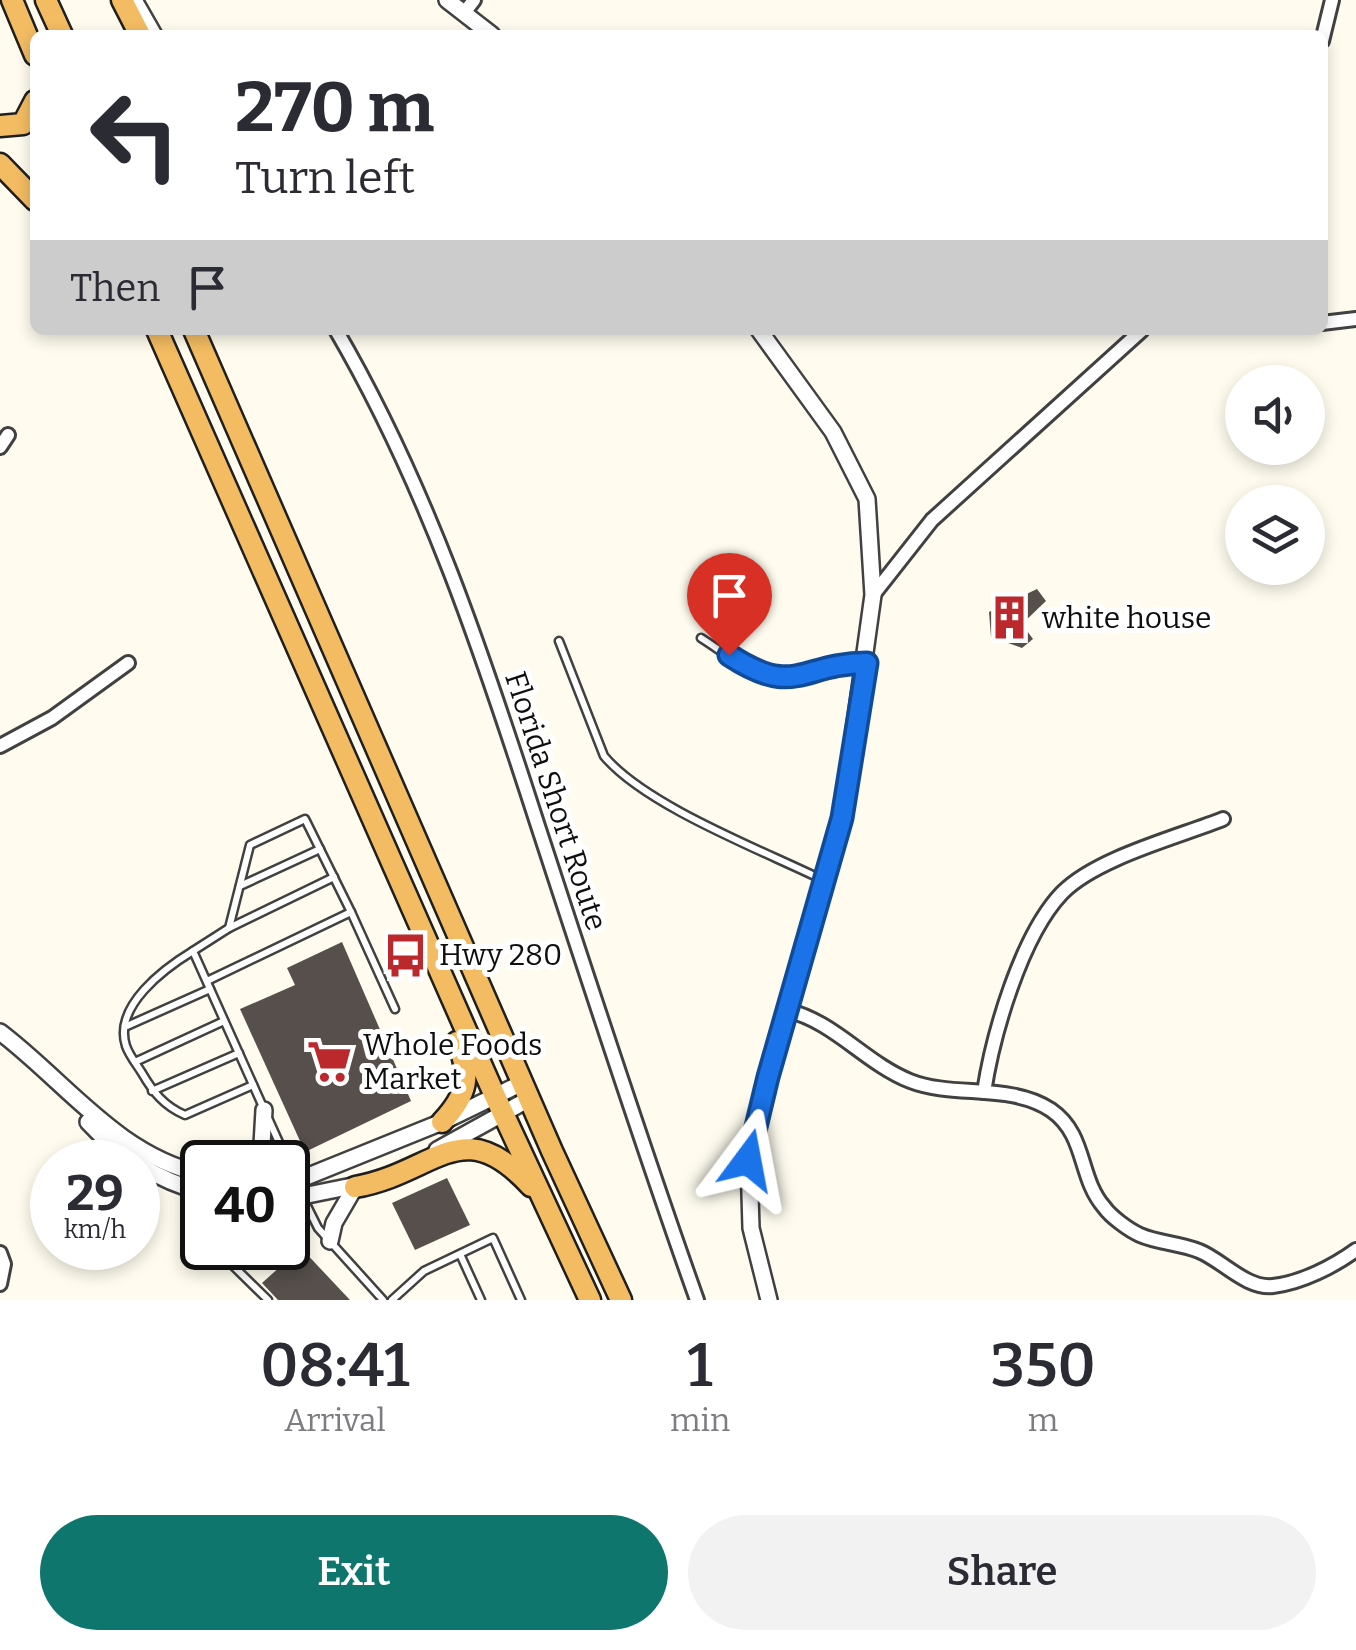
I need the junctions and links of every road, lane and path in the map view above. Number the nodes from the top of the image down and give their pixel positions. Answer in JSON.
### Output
{"nodes":[{"id":1,"x":12,"y":0,"type":"edge"},
{"id":2,"x":46,"y":0,"type":"edge"},
{"id":3,"x":122,"y":0,"type":"edge"},
{"id":4,"x":134,"y":0,"type":"edge"},
{"id":5,"x":447,"y":0,"type":"edge"},
{"id":6,"x":1332,"y":0,"type":"edge"},
{"id":7,"x":469,"y":6,"type":"edge"},
{"id":8,"x":60,"y":30,"type":"edge"},
{"id":9,"x":137,"y":30,"type":"edge"},
{"id":10,"x":151,"y":30,"type":"edge"},
{"id":11,"x":488,"y":30,"type":"edge"},
{"id":12,"x":1325,"y":30,"type":"edge"},
{"id":13,"x":30,"y":44,"type":"edge"},
{"id":14,"x":30,"y":110,"type":"edge"},
{"id":15,"x":0,"y":126,"type":"edge"},
{"id":16,"x":0,"y":164,"type":"edge"},
{"id":17,"x":30,"y":195,"type":"edge"},
{"id":18,"x":1356,"y":319,"type":"edge"},
{"id":19,"x":1328,"y":321,"type":"edge"},
{"id":20,"x":147,"y":335,"type":"edge"},
{"id":21,"x":159,"y":335,"type":"edge"},
{"id":22,"x":196,"y":335,"type":"edge"},
{"id":23,"x":208,"y":335,"type":"edge"},
{"id":24,"x":339,"y":335,"type":"edge"},
{"id":25,"x":763,"y":335,"type":"edge"},
{"id":26,"x":1136,"y":335,"type":"edge"},
{"id":27,"x":214,"y":374,"type":"junction"},
{"id":28,"x":180,"y":383,"type":"junction"},
{"id":29,"x":874,"y":595,"type":"junction"},
{"id":30,"x":702,"y":638,"type":"dead end"},
{"id":31,"x":558,"y":641,"type":"dead end"},
{"id":32,"x":128,"y":662,"type":"dead end"},
{"id":33,"x":867,"y":663,"type":"junction"},
{"id":34,"x":0,"y":746,"type":"edge"},
{"id":35,"x":1223,"y":819,"type":"dead end"},
{"id":36,"x":320,"y":849,"type":"junction"},
{"id":37,"x":334,"y":877,"type":"junction"},
{"id":38,"x":824,"y":880,"type":"junction"},
{"id":39,"x":240,"y":886,"type":"junction"},
{"id":40,"x":352,"y":912,"type":"junction"},
{"id":41,"x":229,"y":928,"type":"junction"},
{"id":42,"x":193,"y":950,"type":"junction"},
{"id":43,"x":444,"y":979,"type":"junction"},
{"id":44,"x":208,"y":985,"type":"junction"},
{"id":45,"x":394,"y":1009,"type":"dead end"},
{"id":46,"x":786,"y":1010,"type":"junction"},
{"id":47,"x":224,"y":1020,"type":"junction"},
{"id":48,"x":127,"y":1026,"type":"junction"},
{"id":49,"x":0,"y":1032,"type":"edge"},
{"id":50,"x":26,"y":1052,"type":"junction"},
{"id":51,"x":239,"y":1053,"type":"junction"},
{"id":52,"x":135,"y":1062,"type":"junction"},
{"id":53,"x":253,"y":1085,"type":"junction"},
{"id":54,"x":526,"y":1091,"type":"junction"},
{"id":55,"x":152,"y":1092,"type":"junction"},
{"id":56,"x":984,"y":1092,"type":"junction"},
{"id":57,"x":499,"y":1105,"type":"junction"},
{"id":58,"x":264,"y":1110,"type":"junction"},
{"id":59,"x":442,"y":1122,"type":"junction"},
{"id":60,"x":262,"y":1140,"type":"edge"},
{"id":61,"x":276,"y":1140,"type":"edge"},
{"id":62,"x":180,"y":1169,"type":"edge"},
{"id":63,"x":310,"y":1173,"type":"edge"},
{"id":64,"x":180,"y":1186,"type":"edge"},
{"id":65,"x":355,"y":1187,"type":"junction"},
{"id":66,"x":310,"y":1196,"type":"edge"},
{"id":67,"x":546,"y":1202,"type":"junction"},
{"id":68,"x":310,"y":1216,"type":"edge"},
{"id":69,"x":330,"y":1241,"type":"junction"},
{"id":70,"x":1356,"y":1250,"type":"edge"},
{"id":71,"x":0,"y":1253,"type":"edge"},
{"id":72,"x":460,"y":1254,"type":"junction"},
{"id":73,"x":237,"y":1270,"type":"edge"},
{"id":74,"x":0,"y":1284,"type":"edge"},
{"id":75,"x":268,"y":1300,"type":"edge"},
{"id":76,"x":383,"y":1300,"type":"edge"},
{"id":77,"x":392,"y":1300,"type":"edge"},
{"id":78,"x":481,"y":1300,"type":"edge"},
{"id":79,"x":521,"y":1300,"type":"edge"},
{"id":80,"x":590,"y":1300,"type":"edge"},
{"id":81,"x":621,"y":1300,"type":"edge"},
{"id":82,"x":697,"y":1300,"type":"edge"},
{"id":83,"x":769,"y":1300,"type":"edge"}],
"edges":[{"from":1,"to":13,"type":"highway"},
{"from":2,"to":8,"type":"highway"},
{"from":3,"to":9,"type":"highway"},
{"from":4,"to":10,"type":"street"},
{"from":5,"to":7,"type":"street"},
{"from":6,"to":12,"type":"street"},
{"from":7,"to":11,"type":"street"},
{"from":14,"to":15,"type":"highway"},
{"from":16,"to":17,"type":"highway"},
{"from":18,"to":19,"type":"street"},
{"from":20,"to":28,"type":"highway"},
{"from":21,"to":28,"type":"highway"},
{"from":22,"to":27,"type":"highway"},
{"from":23,"to":27,"type":"highway"},
{"from":24,"to":82,"type":"street","name":"Florida Short Route"},
{"from":25,"to":29,"type":"street"},
{"from":26,"to":29,"type":"street"},
{"from":27,"to":54,"type":"highway"},
{"from":28,"to":43,"type":"highway"},
{"from":29,"to":33,"type":"street"},
{"from":30,"to":33,"type":"lane"},
{"from":31,"to":38,"type":"lane"},
{"from":32,"to":34,"type":"street"},
{"from":33,"to":38,"type":"street"},
{"from":35,"to":56,"type":"street"},
{"from":36,"to":37,"type":"lane"},
{"from":36,"to":39,"type":"lane"},
{"from":36,"to":39,"type":"lane"},
{"from":37,"to":40,"type":"lane"},
{"from":37,"to":41,"type":"lane"},
{"from":38,"to":46,"type":"street"},
{"from":39,"to":41,"type":"lane"},
{"from":40,"to":44,"type":"lane"},
{"from":40,"to":45,"type":"lane"},
{"from":41,"to":42,"type":"lane"},
{"from":42,"to":44,"type":"lane"},
{"from":42,"to":48,"type":"lane"},
{"from":43,"to":57,"type":"highway"},
{"from":43,"to":59,"type":"highway"},
{"from":44,"to":47,"type":"lane"},
{"from":44,"to":48,"type":"lane"},
{"from":46,"to":56,"type":"street"},
{"from":46,"to":83,"type":"street"},
{"from":47,"to":51,"type":"lane"},
{"from":47,"to":52,"type":"lane"},
{"from":48,"to":52,"type":"lane"},
{"from":49,"to":50,"type":"street"},
{"from":50,"to":62,"type":"street"},
{"from":50,"to":64,"type":"street"},
{"from":51,"to":53,"type":"lane"},
{"from":51,"to":55,"type":"lane"},
{"from":52,"to":55,"type":"lane"},
{"from":53,"to":55,"type":"lane"},
{"from":53,"to":58,"type":"lane"},
{"from":54,"to":57,"type":"street"},
{"from":54,"to":81,"type":"highway"},
{"from":56,"to":70,"type":"street"},
{"from":57,"to":59,"type":"street"},
{"from":57,"to":65,"type":"street"},
{"from":57,"to":67,"type":"highway"},
{"from":58,"to":60,"type":"street"},
{"from":58,"to":61,"type":"lane"},
{"from":59,"to":63,"type":"street"},
{"from":65,"to":66,"type":"street"},
{"from":65,"to":67,"type":"highway"},
{"from":65,"to":69,"type":"street"},
{"from":67,"to":80,"type":"highway"},
{"from":68,"to":69,"type":"lane"},
{"from":69,"to":76,"type":"lane"},
{"from":71,"to":74,"type":"street"},
{"from":72,"to":77,"type":"lane"},
{"from":72,"to":78,"type":"lane"},
{"from":72,"to":79,"type":"lane"},
{"from":73,"to":75,"type":"lane"}]}
